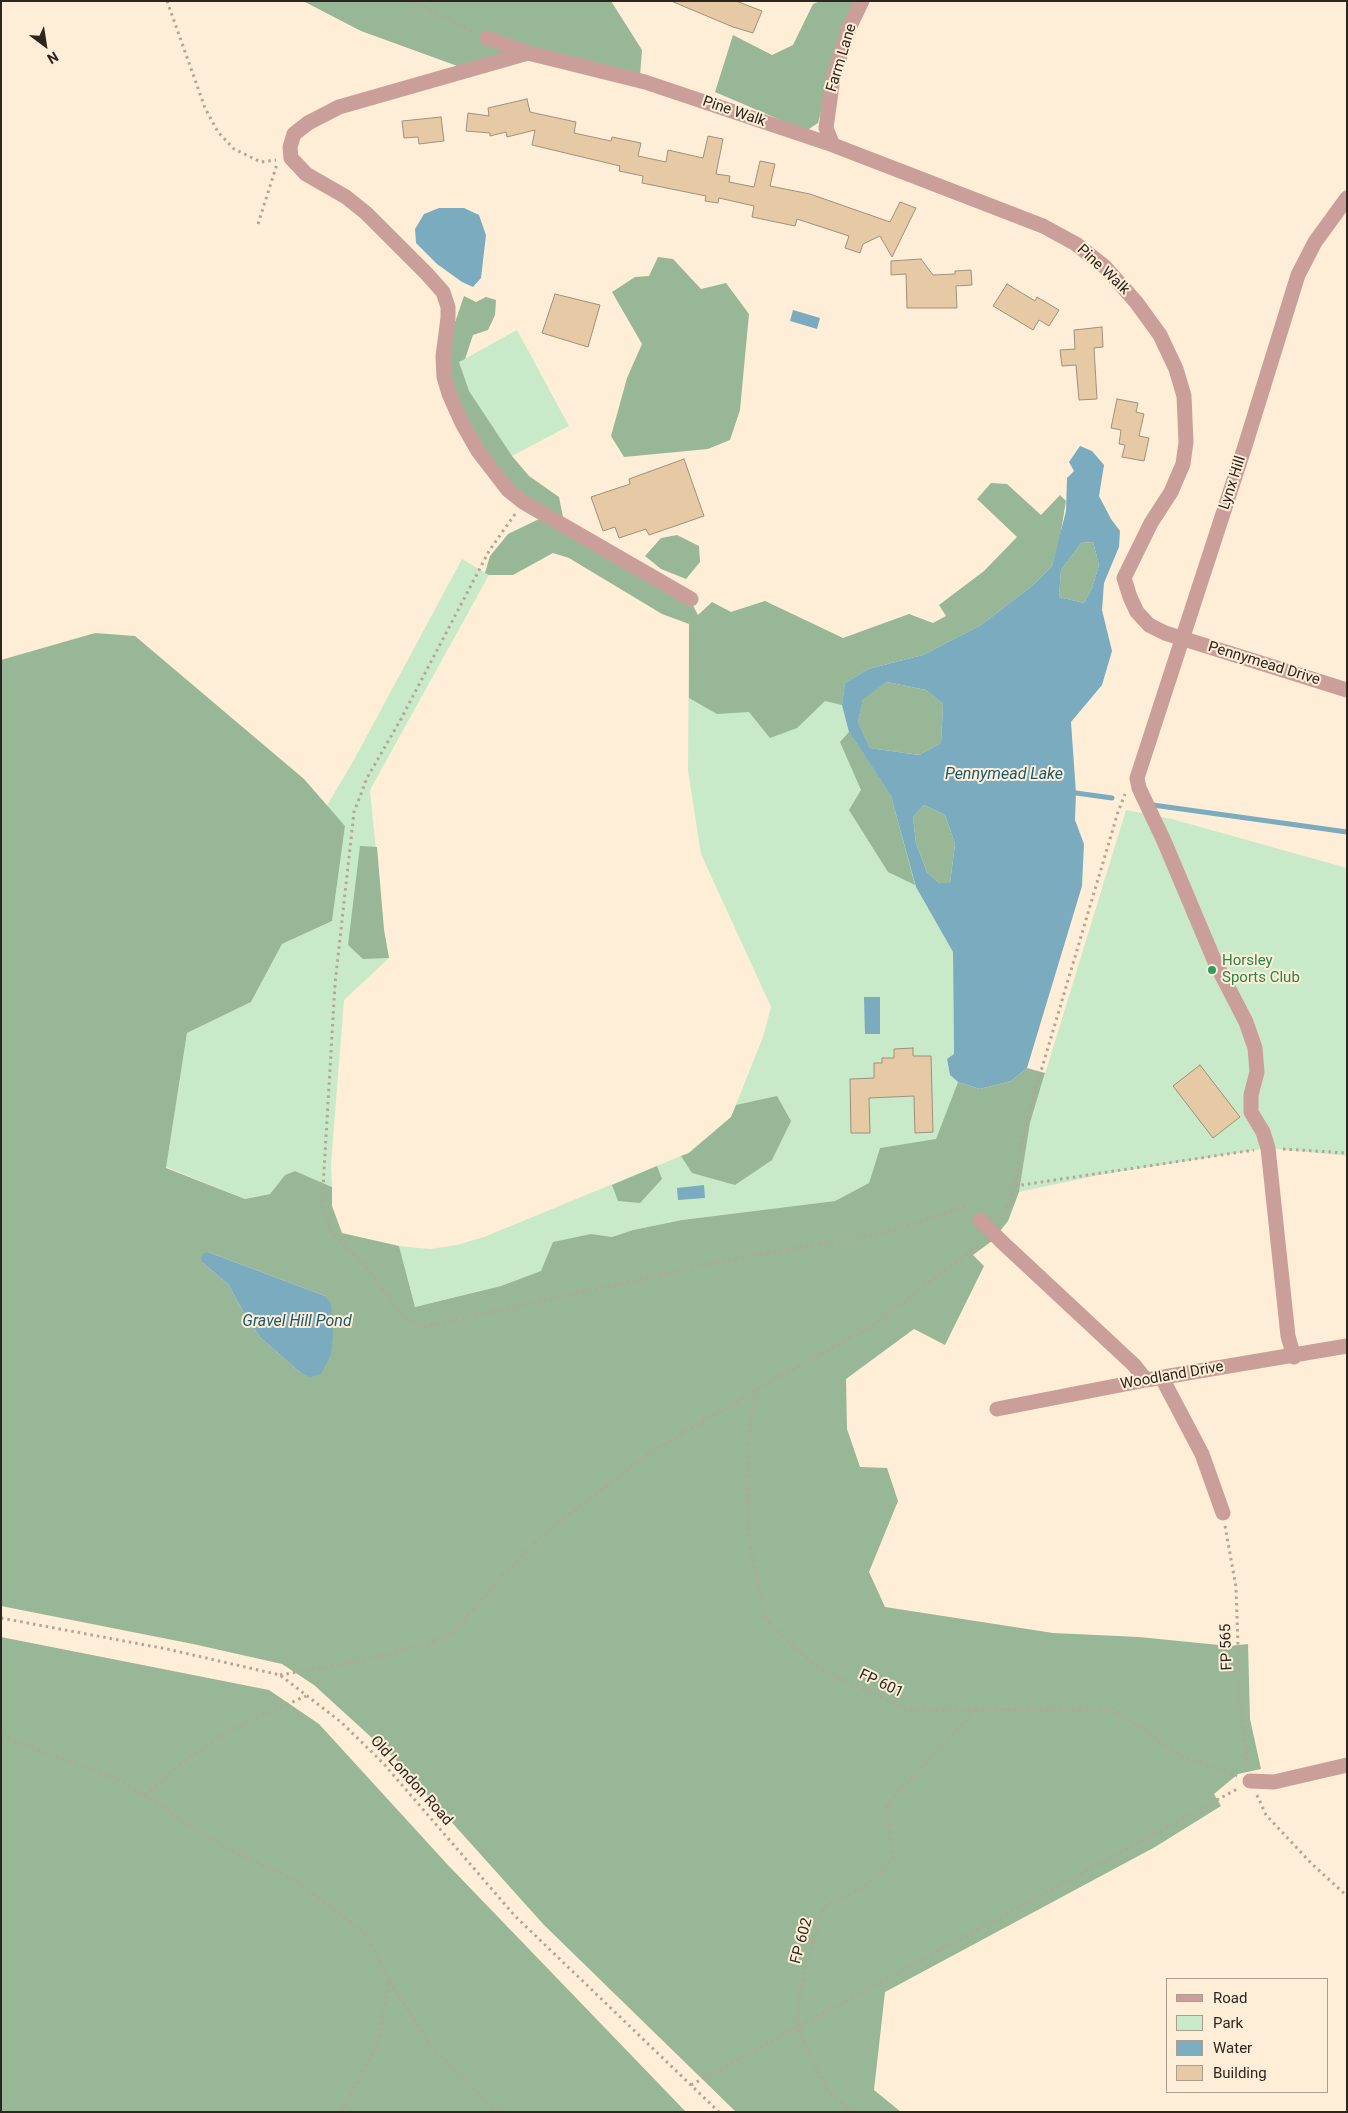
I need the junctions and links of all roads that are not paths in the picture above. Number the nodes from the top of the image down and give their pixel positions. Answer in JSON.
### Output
{"nodes":[{"id":1,"x":862,"y":1,"type":"edge"},
{"id":2,"x":487,"y":38,"type":"road end"},
{"id":3,"x":528,"y":52,"type":"junction"},
{"id":4,"x":833,"y":144,"type":"junction"},
{"id":5,"x":1347,"y":198,"type":"edge"},
{"id":6,"x":691,"y":599,"type":"dead end"},
{"id":7,"x":1182,"y":638,"type":"junction"},
{"id":8,"x":1347,"y":690,"type":"edge"},
{"id":9,"x":980,"y":1220,"type":"dead end"},
{"id":10,"x":1347,"y":1346,"type":"edge"},
{"id":11,"x":1294,"y":1356,"type":"junction"},
{"id":12,"x":1162,"y":1378,"type":"junction"},
{"id":13,"x":1146,"y":1380,"type":"junction"},
{"id":14,"x":997,"y":1409,"type":"dead end"},
{"id":15,"x":1223,"y":1513,"type":"road end"},
{"id":16,"x":1347,"y":1765,"type":"edge"},
{"id":17,"x":1250,"y":1781,"type":"road end"}],
"edges":[{"from":1,"to":4,"type":"street","name":"Farm Lane"},
{"from":2,"to":3,"type":"street","name":"Pine Walk"},
{"from":3,"to":4,"type":"street","name":"Pine Walk"},
{"from":3,"to":6,"type":"street"},
{"from":4,"to":7,"type":"street","name":"Pine Walk"},
{"from":5,"to":7,"type":"street","name":"Lynx Hill"},
{"from":7,"to":8,"type":"street","name":"Pennymead Drive"},
{"from":7,"to":11,"type":"street","name":"Lynx Hill"},
{"from":9,"to":13,"type":"street","bridge":true},
{"from":10,"to":11,"type":"street","name":"Woodland Drive"},
{"from":11,"to":12,"type":"street","name":"Woodland Drive"},
{"from":12,"to":13,"type":"street","name":"Woodland Drive"},
{"from":12,"to":15,"type":"street"},
{"from":13,"to":14,"type":"street","name":"Woodland Drive"},
{"from":16,"to":17,"type":"street"}]}
